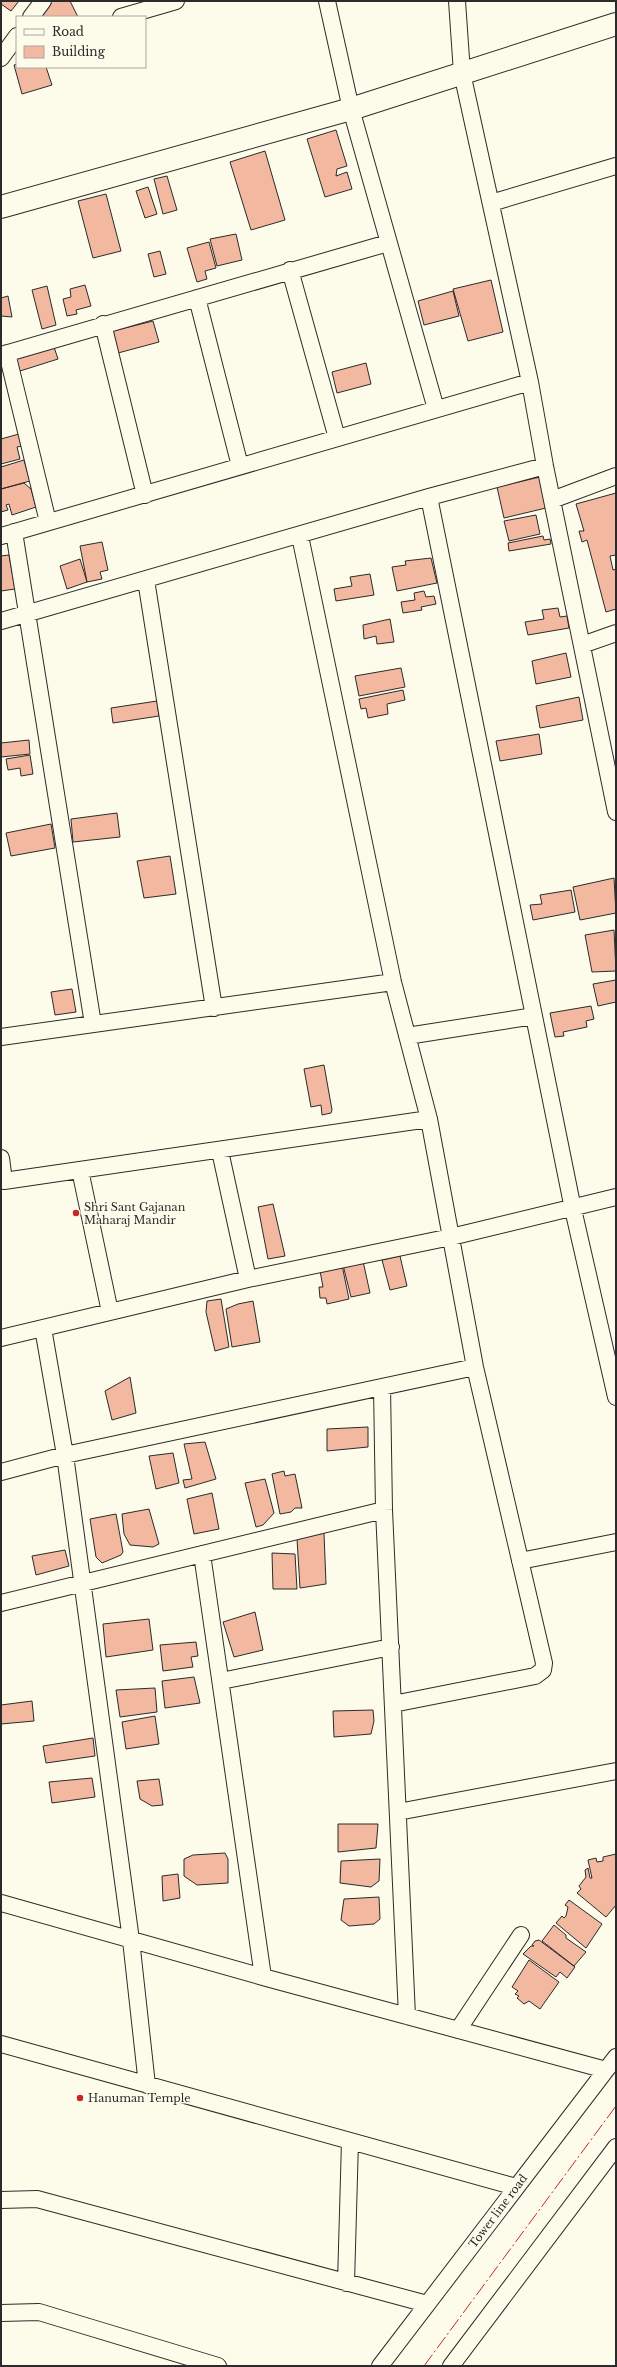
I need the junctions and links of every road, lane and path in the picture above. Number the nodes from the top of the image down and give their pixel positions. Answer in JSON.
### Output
{"nodes":[{"id":1,"x":43,"y":1,"type":"edge"},
{"id":2,"x":176,"y":1,"type":"edge"},
{"id":3,"x":327,"y":1,"type":"edge"},
{"id":4,"x":457,"y":1,"type":"edge"},
{"id":5,"x":32,"y":16,"type":"edge"},
{"id":6,"x":124,"y":16,"type":"edge"},
{"id":7,"x":616,"y":24,"type":"edge"},
{"id":8,"x":16,"y":38,"type":"edge"},
{"id":9,"x":8,"y":52,"type":"edge"},
{"id":10,"x":462,"y":73,"type":"junction"},
{"id":11,"x":351,"y":109,"type":"junction"},
{"id":12,"x":615,"y":168,"type":"edge"},
{"id":13,"x":491,"y":203,"type":"junction"},
{"id":14,"x":1,"y":207,"type":"edge"},
{"id":15,"x":388,"y":243,"type":"junction"},
{"id":16,"x":290,"y":270,"type":"junction"},
{"id":17,"x":198,"y":298,"type":"junction"},
{"id":18,"x":103,"y":324,"type":"junction"},
{"id":19,"x":4,"y":354,"type":"edge"},
{"id":20,"x":530,"y":382,"type":"junction"},
{"id":21,"x":436,"y":409,"type":"junction"},
{"id":22,"x":337,"y":438,"type":"junction"},
{"id":23,"x":240,"y":466,"type":"junction"},
{"id":24,"x":545,"y":466,"type":"junction"},
{"id":25,"x":616,"y":476,"type":"edge"},
{"id":26,"x":145,"y":495,"type":"junction"},
{"id":27,"x":429,"y":497,"type":"junction"},
{"id":28,"x":552,"y":500,"type":"junction"},
{"id":29,"x":48,"y":522,"type":"junction"},
{"id":30,"x":8,"y":534,"type":"edge"},
{"id":31,"x":300,"y":536,"type":"junction"},
{"id":32,"x":146,"y":580,"type":"junction"},
{"id":33,"x":28,"y":614,"type":"junction"},
{"id":34,"x":1,"y":621,"type":"edge"},
{"id":35,"x":616,"y":634,"type":"edge"},
{"id":36,"x":582,"y":645,"type":"junction"},
{"id":37,"x":616,"y":812,"type":"edge"},
{"id":38,"x":393,"y":982,"type":"junction"},
{"id":39,"x":214,"y":1008,"type":"junction"},
{"id":40,"x":534,"y":1016,"type":"junction"},
{"id":41,"x":93,"y":1024,"type":"junction"},
{"id":42,"x":407,"y":1036,"type":"junction"},
{"id":43,"x":1,"y":1037,"type":"edge"},
{"id":44,"x":428,"y":1119,"type":"junction"},
{"id":45,"x":220,"y":1151,"type":"junction"},
{"id":46,"x":1,"y":1158,"type":"edge"},
{"id":47,"x":80,"y":1170,"type":"junction"},
{"id":48,"x":616,"y":1197,"type":"edge"},
{"id":49,"x":573,"y":1209,"type":"junction"},
{"id":50,"x":451,"y":1237,"type":"junction"},
{"id":51,"x":248,"y":1279,"type":"junction"},
{"id":52,"x":110,"y":1312,"type":"junction"},
{"id":53,"x":43,"y":1328,"type":"junction"},
{"id":54,"x":1,"y":1338,"type":"edge"},
{"id":55,"x":475,"y":1367,"type":"junction"},
{"id":56,"x":382,"y":1388,"type":"junction"},
{"id":57,"x":616,"y":1397,"type":"edge"},
{"id":58,"x":65,"y":1455,"type":"junction"},
{"id":59,"x":1,"y":1472,"type":"edge"},
{"id":60,"x":384,"y":1510,"type":"junction"},
{"id":61,"x":616,"y":1542,"type":"edge"},
{"id":62,"x":202,"y":1554,"type":"junction"},
{"id":63,"x":520,"y":1561,"type":"junction"},
{"id":64,"x":82,"y":1583,"type":"junction"},
{"id":65,"x":1,"y":1603,"type":"edge"},
{"id":66,"x":391,"y":1647,"type":"junction"},
{"id":67,"x":221,"y":1681,"type":"junction"},
{"id":68,"x":393,"y":1704,"type":"junction"},
{"id":69,"x":616,"y":1771,"type":"edge"},
{"id":70,"x":398,"y":1812,"type":"junction"},
{"id":71,"x":1,"y":1903,"type":"edge"},
{"id":72,"x":521,"y":1935,"type":"dead end"},
{"id":73,"x":132,"y":1940,"type":"junction"},
{"id":74,"x":263,"y":1977,"type":"junction"},
{"id":75,"x":407,"y":2016,"type":"junction"},
{"id":76,"x":458,"y":2030,"type":"junction"},
{"id":77,"x":1,"y":2044,"type":"edge"},
{"id":78,"x":616,"y":2057,"type":"edge"},
{"id":79,"x":606,"y":2070,"type":"junction"},
{"id":80,"x":147,"y":2085,"type":"junction"},
{"id":81,"x":350,"y":2141,"type":"junction"},
{"id":82,"x":616,"y":2147,"type":"edge"},
{"id":83,"x":516,"y":2187,"type":"junction"},
{"id":84,"x":1,"y":2200,"type":"edge"},
{"id":85,"x":346,"y":2282,"type":"junction"},
{"id":86,"x":427,"y":2304,"type":"junction"},
{"id":87,"x":1,"y":2313,"type":"edge"},
{"id":88,"x":218,"y":2366,"type":"edge"},
{"id":89,"x":380,"y":2366,"type":"edge"},
{"id":90,"x":451,"y":2366,"type":"edge"}],
"edges":[{"from":1,"to":5,"type":"street"},
{"from":2,"to":6,"type":"street"},
{"from":3,"to":11,"type":"street"},
{"from":4,"to":10,"type":"street"},
{"from":7,"to":10,"type":"street"},
{"from":8,"to":9,"type":"street"},
{"from":10,"to":11,"type":"street"},
{"from":10,"to":13,"type":"street"},
{"from":11,"to":14,"type":"street"},
{"from":11,"to":15,"type":"street"},
{"from":12,"to":13,"type":"street"},
{"from":13,"to":20,"type":"street"},
{"from":15,"to":16,"type":"street"},
{"from":15,"to":21,"type":"street"},
{"from":16,"to":17,"type":"street"},
{"from":16,"to":22,"type":"street"},
{"from":17,"to":18,"type":"street"},
{"from":17,"to":23,"type":"street"},
{"from":18,"to":19,"type":"street"},
{"from":18,"to":26,"type":"street"},
{"from":19,"to":29,"type":"street"},
{"from":20,"to":21,"type":"street"},
{"from":20,"to":24,"type":"street"},
{"from":21,"to":22,"type":"street"},
{"from":22,"to":23,"type":"street"},
{"from":23,"to":26,"type":"street"},
{"from":24,"to":27,"type":"street"},
{"from":24,"to":28,"type":"street"},
{"from":25,"to":28,"type":"street"},
{"from":26,"to":29,"type":"street"},
{"from":27,"to":31,"type":"street"},
{"from":27,"to":40,"type":"street"},
{"from":28,"to":36,"type":"street"},
{"from":29,"to":30,"type":"street"},
{"from":30,"to":33,"type":"street"},
{"from":31,"to":32,"type":"street"},
{"from":31,"to":38,"type":"street"},
{"from":32,"to":33,"type":"street"},
{"from":32,"to":39,"type":"street"},
{"from":33,"to":34,"type":"street"},
{"from":33,"to":41,"type":"street"},
{"from":35,"to":36,"type":"street"},
{"from":36,"to":37,"type":"street"},
{"from":38,"to":39,"type":"street"},
{"from":38,"to":42,"type":"street"},
{"from":39,"to":41,"type":"street"},
{"from":40,"to":42,"type":"street"},
{"from":40,"to":49,"type":"street"},
{"from":41,"to":43,"type":"street"},
{"from":42,"to":44,"type":"street"},
{"from":44,"to":45,"type":"street"},
{"from":44,"to":50,"type":"street"},
{"from":45,"to":47,"type":"street"},
{"from":45,"to":51,"type":"street"},
{"from":46,"to":47,"type":"street"},
{"from":47,"to":52,"type":"street"},
{"from":48,"to":49,"type":"street"},
{"from":49,"to":50,"type":"street"},
{"from":49,"to":57,"type":"street"},
{"from":50,"to":51,"type":"street"},
{"from":50,"to":55,"type":"street"},
{"from":51,"to":52,"type":"street"},
{"from":52,"to":53,"type":"street"},
{"from":53,"to":54,"type":"street"},
{"from":53,"to":58,"type":"street"},
{"from":55,"to":56,"type":"street"},
{"from":55,"to":63,"type":"street"},
{"from":56,"to":58,"type":"street"},
{"from":56,"to":60,"type":"street"},
{"from":58,"to":59,"type":"street"},
{"from":58,"to":64,"type":"street"},
{"from":60,"to":62,"type":"street"},
{"from":60,"to":66,"type":"street"},
{"from":61,"to":63,"type":"street"},
{"from":62,"to":64,"type":"street"},
{"from":62,"to":67,"type":"street"},
{"from":63,"to":68,"type":"street"},
{"from":64,"to":65,"type":"street"},
{"from":64,"to":73,"type":"street"},
{"from":66,"to":67,"type":"street"},
{"from":66,"to":68,"type":"street"},
{"from":67,"to":74,"type":"street"},
{"from":68,"to":70,"type":"street"},
{"from":69,"to":70,"type":"street"},
{"from":70,"to":75,"type":"street"},
{"from":71,"to":73,"type":"street"},
{"from":72,"to":76,"type":"street"},
{"from":73,"to":74,"type":"street"},
{"from":73,"to":80,"type":"street"},
{"from":74,"to":75,"type":"street"},
{"from":75,"to":76,"type":"street"},
{"from":76,"to":79,"type":"street"},
{"from":77,"to":80,"type":"street"},
{"from":78,"to":79,"type":"street","name":"Tower line road"},
{"from":79,"to":83,"type":"street","name":"Tower line road"},
{"from":80,"to":81,"type":"street"},
{"from":81,"to":83,"type":"street"},
{"from":81,"to":85,"type":"street"},
{"from":82,"to":90,"type":"street"},
{"from":83,"to":86,"type":"street","name":"Tower line road"},
{"from":84,"to":85,"type":"street"},
{"from":85,"to":86,"type":"street"},
{"from":86,"to":89,"type":"street","name":"Tower line road"},
{"from":87,"to":88,"type":"street"}]}
